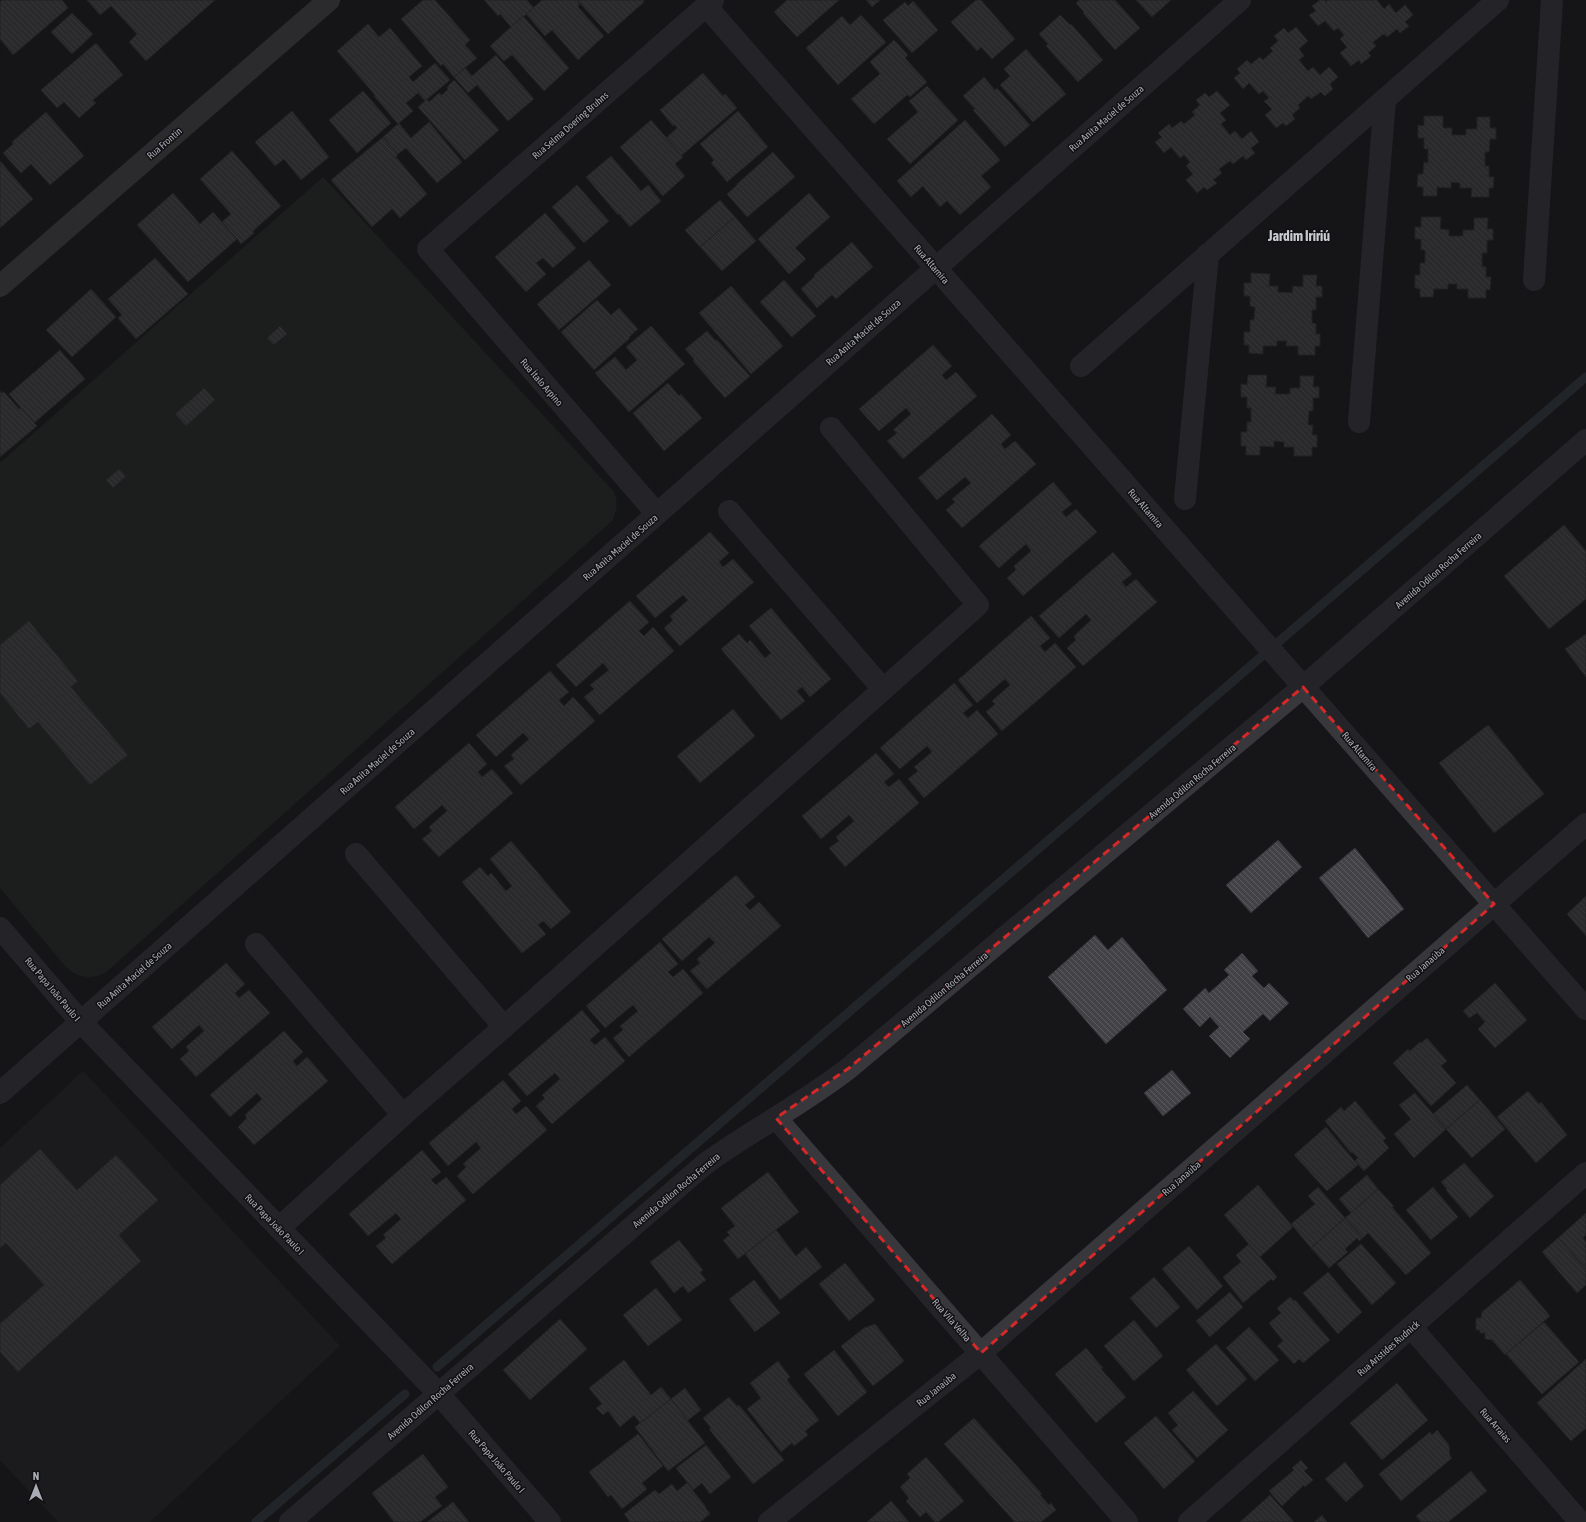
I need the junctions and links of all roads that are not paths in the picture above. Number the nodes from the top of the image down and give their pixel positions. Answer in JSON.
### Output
{"nodes":[{"id":1,"x":329,"y":0,"type":"edge"},
{"id":2,"x":1240,"y":0,"type":"edge"},
{"id":3,"x":1498,"y":0,"type":"edge"},
{"id":4,"x":1552,"y":0,"type":"edge"},
{"id":5,"x":710,"y":3,"type":"edge"},
{"id":6,"x":1385,"y":100,"type":"junction"},
{"id":7,"x":428,"y":249,"type":"joint"},
{"id":8,"x":1208,"y":254,"type":"junction"},
{"id":9,"x":936,"y":268,"type":"junction"},
{"id":10,"x":1534,"y":280,"type":"dead end"},
{"id":11,"x":0,"y":286,"type":"edge"},
{"id":12,"x":1081,"y":366,"type":"dead end"},
{"id":13,"x":1359,"y":422,"type":"dead end"},
{"id":14,"x":831,"y":428,"type":"dead end"},
{"id":15,"x":1586,"y":440,"type":"edge"},
{"id":16,"x":1185,"y":499,"type":"dead end"},
{"id":17,"x":728,"y":511,"type":"dead end"},
{"id":18,"x":657,"y":514,"type":"junction"},
{"id":19,"x":1304,"y":688,"type":"junction"},
{"id":20,"x":883,"y":689,"type":"junction"},
{"id":21,"x":1586,"y":824,"type":"edge"},
{"id":22,"x":356,"y":854,"type":"dead end"},
{"id":23,"x":1494,"y":904,"type":"junction"},
{"id":24,"x":0,"y":928,"type":"edge"},
{"id":25,"x":256,"y":944,"type":"dead end"},
{"id":26,"x":1586,"y":1009,"type":"edge"},
{"id":27,"x":80,"y":1022,"type":"junction"},
{"id":28,"x":504,"y":1027,"type":"junction"},
{"id":29,"x":0,"y":1094,"type":"edge"},
{"id":30,"x":403,"y":1115,"type":"junction"},
{"id":31,"x":776,"y":1118,"type":"junction"},
{"id":32,"x":1586,"y":1173,"type":"edge"},
{"id":33,"x":279,"y":1228,"type":"junction"},
{"id":34,"x":1411,"y":1327,"type":"junction"},
{"id":35,"x":981,"y":1354,"type":"junction"},
{"id":36,"x":439,"y":1394,"type":"junction"},
{"id":37,"x":290,"y":1522,"type":"edge"},
{"id":38,"x":550,"y":1522,"type":"edge"},
{"id":39,"x":769,"y":1522,"type":"edge"},
{"id":40,"x":1128,"y":1522,"type":"edge"},
{"id":41,"x":1189,"y":1522,"type":"edge"},
{"id":42,"x":1580,"y":1522,"type":"edge"}],
"edges":[{"from":1,"to":11,"type":"street","name":"Rua Frontin"},
{"from":2,"to":9,"type":"street","name":"Rua Anita Maciel de Souza"},
{"from":3,"to":6,"type":"street"},
{"from":4,"to":10,"type":"street"},
{"from":5,"to":7,"type":"street","name":"Rua Selma Doering Bruhns"},
{"from":5,"to":9,"type":"street","name":"Rua Altamira"},
{"from":6,"to":8,"type":"street"},
{"from":6,"to":13,"type":"street"},
{"from":7,"to":18,"type":"street","name":"Rua Ítalo Arpino"},
{"from":8,"to":12,"type":"street"},
{"from":8,"to":16,"type":"street"},
{"from":9,"to":18,"type":"street","name":"Rua Anita Maciel de Souza"},
{"from":9,"to":19,"type":"street","name":"Rua Altamira"},
{"from":14,"to":20,"type":"street"},
{"from":15,"to":19,"type":"street","name":"Avenida Odilon Rocha Ferreira"},
{"from":17,"to":20,"type":"street"},
{"from":18,"to":27,"type":"street","name":"Rua Anita Maciel de Souza"},
{"from":19,"to":23,"type":"street","name":"Rua Altamira"},
{"from":19,"to":31,"type":"street","name":"Avenida Odilon Rocha Ferreira"},
{"from":20,"to":28,"type":"street"},
{"from":21,"to":23,"type":"street","name":"Rua Janaúba"},
{"from":22,"to":28,"type":"street"},
{"from":23,"to":26,"type":"street","name":"Rua Altamira"},
{"from":23,"to":35,"type":"street","name":"Rua Janaúba"},
{"from":24,"to":27,"type":"street","name":"Rua Papa João Paulo I"},
{"from":25,"to":30,"type":"street"},
{"from":27,"to":29,"type":"street","name":"Rua Anita Maciel de Souza"},
{"from":27,"to":33,"type":"street","name":"Rua Papa João Paulo I"},
{"from":28,"to":30,"type":"street"},
{"from":30,"to":33,"type":"street"},
{"from":31,"to":35,"type":"street","name":"Rua Vila Velha"},
{"from":31,"to":36,"type":"street","name":"Avenida Odilon Rocha Ferreira"},
{"from":32,"to":34,"type":"street","name":"Rua Aristides Rudnick"},
{"from":33,"to":36,"type":"street","name":"Rua Papa João Paulo I"},
{"from":34,"to":41,"type":"street","name":"Rua Aristides Rudnick"},
{"from":34,"to":42,"type":"street","name":"Rua Arraias"},
{"from":35,"to":39,"type":"street","name":"Rua Janaúba"},
{"from":35,"to":40,"type":"street","name":"Rua Vila Velha"},
{"from":36,"to":37,"type":"street","name":"Avenida Odilon Rocha Ferreira"},
{"from":36,"to":38,"type":"street","name":"Rua Papa João Paulo I"}]}
